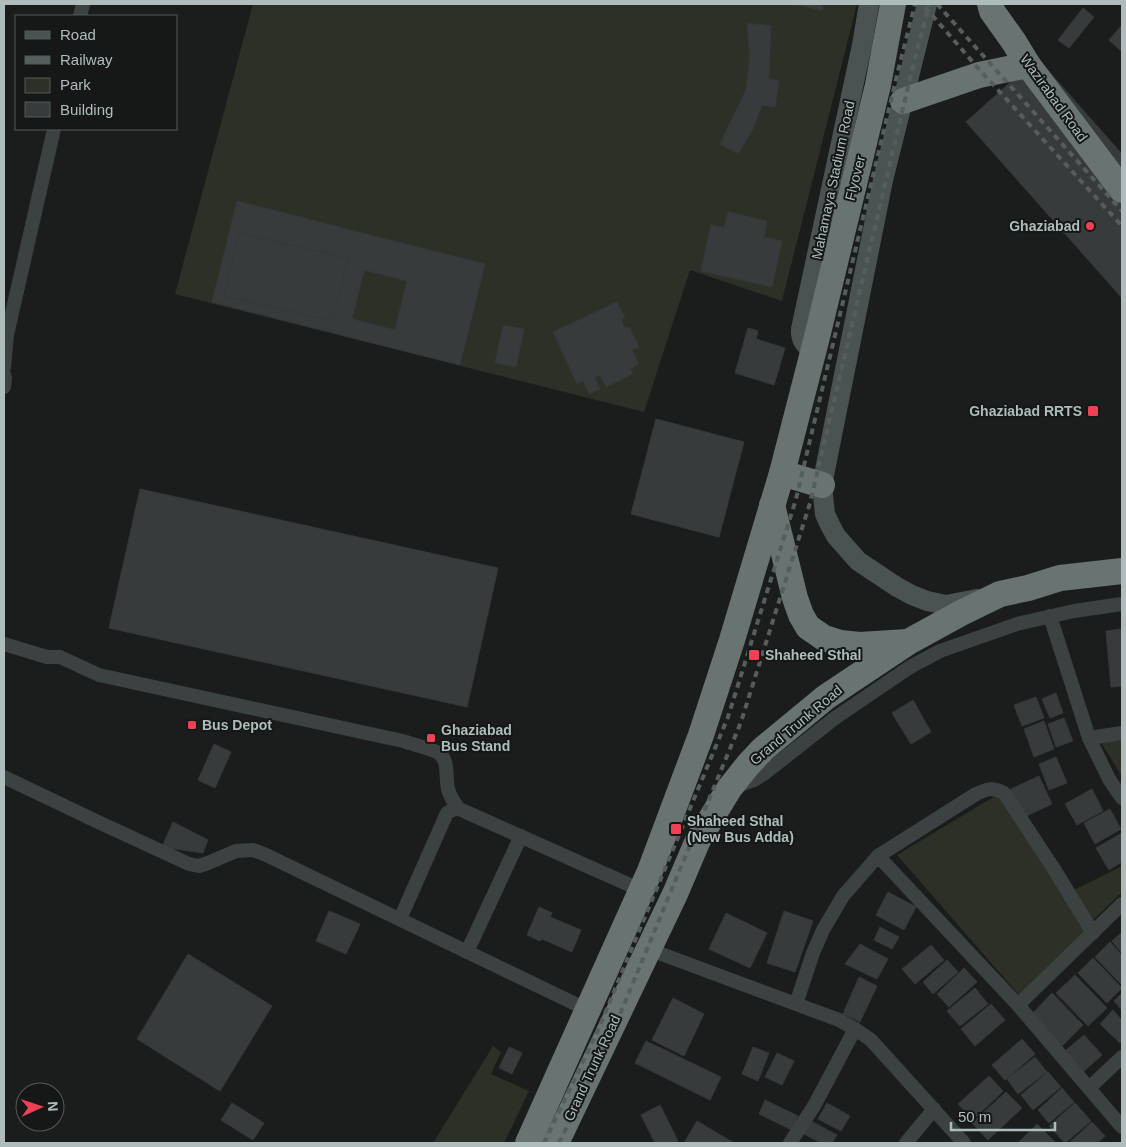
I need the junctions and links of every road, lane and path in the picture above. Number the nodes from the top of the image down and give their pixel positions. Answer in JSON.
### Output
{"nodes":[{"id":1,"x":869,"y":4,"type":"edge"},
{"id":2,"x":893,"y":4,"type":"edge"},
{"id":3,"x":926,"y":4,"type":"edge"},
{"id":4,"x":990,"y":4,"type":"edge"},
{"id":5,"x":1028,"y":65,"type":"junction"},
{"id":6,"x":903,"y":101,"type":"junction"},
{"id":7,"x":54,"y":130,"type":"edge"},
{"id":8,"x":1122,"y":190,"type":"edge"},
{"id":9,"x":815,"y":344,"type":"junction"},
{"id":10,"x":4,"y":367,"type":"edge"},
{"id":11,"x":4,"y":374,"type":"edge"},
{"id":12,"x":4,"y":387,"type":"edge"},
{"id":13,"x":782,"y":473,"type":"junction"},
{"id":14,"x":822,"y":485,"type":"junction"},
{"id":15,"x":772,"y":504,"type":"junction"},
{"id":16,"x":1122,"y":571,"type":"edge"},
{"id":17,"x":1000,"y":594,"type":"junction"},
{"id":18,"x":1122,"y":604,"type":"edge"},
{"id":19,"x":1050,"y":616,"type":"junction"},
{"id":20,"x":910,"y":641,"type":"junction"},
{"id":21,"x":4,"y":644,"type":"edge"},
{"id":22,"x":1122,"y":733,"type":"edge"},
{"id":23,"x":1089,"y":738,"type":"junction"},
{"id":24,"x":4,"y":777,"type":"edge"},
{"id":25,"x":729,"y":790,"type":"junction"},
{"id":26,"x":1122,"y":798,"type":"edge"},
{"id":27,"x":459,"y":809,"type":"junction"},
{"id":28,"x":521,"y":836,"type":"junction"},
{"id":29,"x":878,"y":856,"type":"junction"},
{"id":30,"x":641,"y":890,"type":"junction"},
{"id":31,"x":1122,"y":904,"type":"edge"},
{"id":32,"x":400,"y":919,"type":"junction"},
{"id":33,"x":1093,"y":933,"type":"junction"},
{"id":34,"x":648,"y":949,"type":"junction"},
{"id":35,"x":467,"y":952,"type":"junction"},
{"id":36,"x":796,"y":1004,"type":"junction"},
{"id":37,"x":1018,"y":1005,"type":"junction"},
{"id":38,"x":588,"y":1010,"type":"junction"},
{"id":39,"x":855,"y":1029,"type":"junction"},
{"id":40,"x":1122,"y":1057,"type":"edge"},
{"id":41,"x":1089,"y":1088,"type":"junction"},
{"id":42,"x":934,"y":1109,"type":"junction"},
{"id":43,"x":1122,"y":1127,"type":"edge"},
{"id":44,"x":528,"y":1143,"type":"edge"},
{"id":45,"x":556,"y":1143,"type":"edge"},
{"id":46,"x":790,"y":1143,"type":"edge"},
{"id":47,"x":906,"y":1143,"type":"edge"},
{"id":48,"x":964,"y":1143,"type":"edge"}],
"edges":[{"from":1,"to":9,"type":"main road","name":"Mahamaya Stadium Road"},
{"from":2,"to":9,"type":"highway","name":"Flyover"},
{"from":3,"to":6,"type":"main road"},
{"from":4,"to":5,"type":"highway","name":"Wazirabad Road"},
{"from":5,"to":6,"type":"highway"},
{"from":5,"to":8,"type":"highway","name":"Wazirabad Road"},
{"from":6,"to":14,"type":"main road"},
{"from":7,"to":10,"type":"street"},
{"from":9,"to":13,"type":"highway","name":"Grand Trunk Road"},
{"from":11,"to":12,"type":"street"},
{"from":13,"to":14,"type":"highway"},
{"from":13,"to":15,"type":"highway","name":"Grand Trunk Road"},
{"from":14,"to":17,"type":"main road"},
{"from":15,"to":20,"type":"highway"},
{"from":15,"to":30,"type":"highway","name":"Grand Trunk Road"},
{"from":16,"to":17,"type":"highway","name":"Grand Trunk Road"},
{"from":17,"to":20,"type":"highway","name":"Grand Trunk Road"},
{"from":18,"to":19,"type":"street"},
{"from":19,"to":23,"type":"street"},
{"from":19,"to":25,"type":"street"},
{"from":20,"to":25,"type":"highway","name":"Grand Trunk Road"},
{"from":21,"to":27,"type":"street"},
{"from":22,"to":23,"type":"street"},
{"from":23,"to":26,"type":"street"},
{"from":24,"to":32,"type":"street"},
{"from":25,"to":34,"type":"highway","name":"Grand Trunk Road"},
{"from":27,"to":28,"type":"street"},
{"from":27,"to":32,"type":"street"},
{"from":28,"to":30,"type":"street"},
{"from":28,"to":35,"type":"street"},
{"from":29,"to":33,"type":"street"},
{"from":29,"to":36,"type":"street"},
{"from":29,"to":37,"type":"street"},
{"from":30,"to":38,"type":"highway","name":"Grand Trunk Road"},
{"from":31,"to":33,"type":"street"},
{"from":32,"to":35,"type":"street"},
{"from":33,"to":37,"type":"street"},
{"from":34,"to":36,"type":"street"},
{"from":34,"to":45,"type":"highway","name":"Grand Trunk Road"},
{"from":35,"to":38,"type":"street"},
{"from":36,"to":39,"type":"street"},
{"from":37,"to":41,"type":"street"},
{"from":38,"to":44,"type":"highway","name":"Grand Trunk Road"},
{"from":39,"to":42,"type":"street"},
{"from":39,"to":46,"type":"street"},
{"from":40,"to":41,"type":"street"},
{"from":41,"to":43,"type":"street"},
{"from":42,"to":47,"type":"street"},
{"from":42,"to":48,"type":"street"}]}
